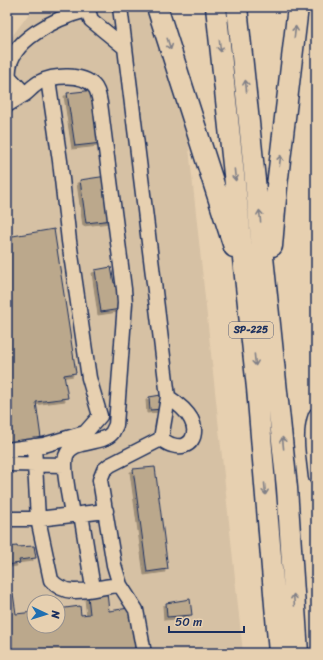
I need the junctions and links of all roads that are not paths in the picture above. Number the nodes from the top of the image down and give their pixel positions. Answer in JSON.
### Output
{"nodes":[{"id":1,"x":120,"y":7,"type":"edge"},
{"id":2,"x":157,"y":7,"type":"edge"},
{"id":3,"x":216,"y":7,"type":"edge"},
{"id":4,"x":237,"y":7,"type":"edge"},
{"id":5,"x":298,"y":7,"type":"edge"},
{"id":6,"x":87,"y":9,"type":"edge"},
{"id":7,"x":123,"y":46,"type":"junction"},
{"id":8,"x":48,"y":79,"type":"junction"},
{"id":9,"x":25,"y":94,"type":"junction"},
{"id":10,"x":7,"y":105,"type":"edge"},
{"id":11,"x":247,"y":289,"type":"junction"},
{"id":12,"x":268,"y":298,"type":"junction"},
{"id":13,"x":119,"y":395,"type":"junction"},
{"id":14,"x":168,"y":397,"type":"junction"},
{"id":15,"x":100,"y":416,"type":"junction"},
{"id":16,"x":315,"y":421,"type":"edge"},
{"id":17,"x":161,"y":439,"type":"junction"},
{"id":18,"x":34,"y":446,"type":"junction"},
{"id":19,"x":7,"y":450,"type":"edge"},
{"id":20,"x":7,"y":464,"type":"edge"},
{"id":21,"x":34,"y":464,"type":"junction"},
{"id":22,"x":65,"y":465,"type":"junction"},
{"id":23,"x":316,"y":477,"type":"edge"},
{"id":24,"x":106,"y":511,"type":"junction"},
{"id":25,"x":76,"y":514,"type":"junction"},
{"id":26,"x":7,"y":519,"type":"edge"},
{"id":27,"x":38,"y":519,"type":"junction"},
{"id":28,"x":120,"y":584,"type":"junction"},
{"id":29,"x":93,"y":588,"type":"junction"},
{"id":30,"x":144,"y":653,"type":"edge"},
{"id":31,"x":279,"y":653,"type":"edge"},
{"id":32,"x":298,"y":653,"type":"edge"}],
"edges":[{"from":1,"to":7,"type":"street"},
{"from":2,"to":11,"type":"highway","one_way":true},
{"from":3,"to":11,"type":"highway","number":"SP-225","one_way":true},
{"from":12,"to":4,"type":"highway","number":"SP-225","one_way":true},
{"from":12,"to":5,"type":"highway","one_way":true},
{"from":6,"to":7,"type":"street"},
{"from":6,"to":9,"type":"street"},
{"from":7,"to":14,"type":"street"},
{"from":8,"to":9,"type":"street"},
{"from":8,"to":13,"type":"street"},
{"from":8,"to":15,"type":"street"},
{"from":9,"to":10,"type":"street"},
{"from":11,"to":31,"type":"highway","number":"SP-225","one_way":true},
{"from":32,"to":12,"type":"highway","number":"SP-225","one_way":true},
{"from":13,"to":15,"type":"street"},
{"from":13,"to":22,"type":"street"},
{"from":14,"to":17,"type":"street"},
{"from":14,"to":17,"type":"street"},
{"from":15,"to":18,"type":"street"},
{"from":16,"to":23,"type":"street"},
{"from":17,"to":24,"type":"street"},
{"from":18,"to":19,"type":"street"},
{"from":18,"to":21,"type":"street"},
{"from":20,"to":21,"type":"street"},
{"from":21,"to":22,"type":"street"},
{"from":21,"to":27,"type":"street"},
{"from":22,"to":25,"type":"street"},
{"from":24,"to":25,"type":"street"},
{"from":24,"to":28,"type":"street"},
{"from":25,"to":27,"type":"street"},
{"from":25,"to":29,"type":"street"},
{"from":26,"to":27,"type":"street"},
{"from":27,"to":29,"type":"street"},
{"from":28,"to":29,"type":"street"},
{"from":28,"to":30,"type":"street"}]}
